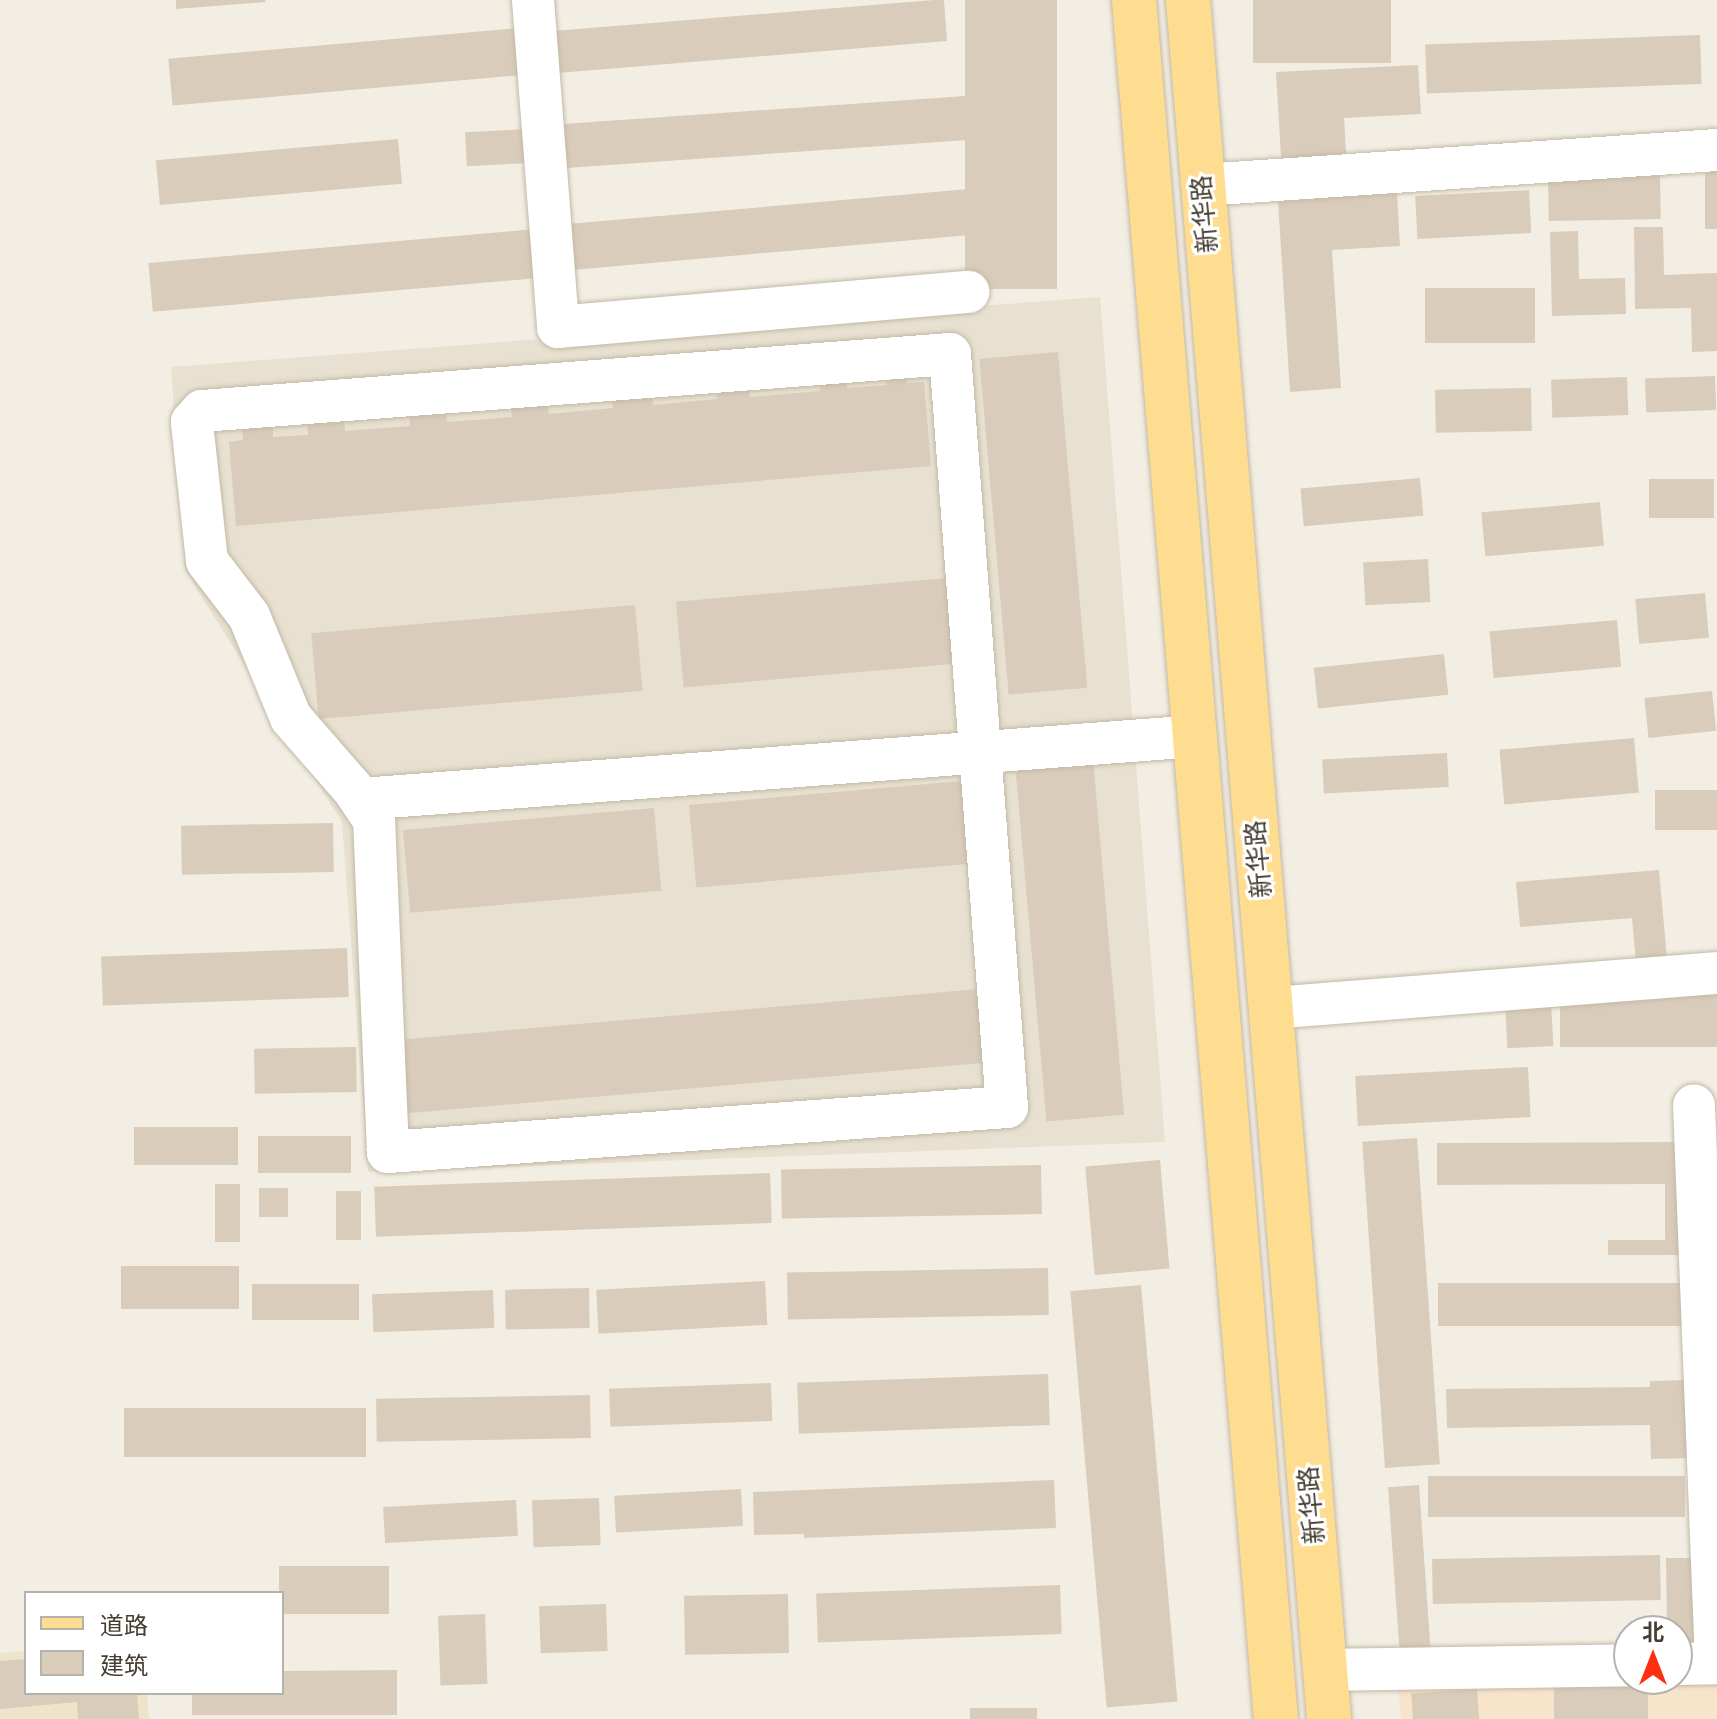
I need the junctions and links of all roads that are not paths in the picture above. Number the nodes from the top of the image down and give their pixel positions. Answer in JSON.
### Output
{"nodes":[{"id":1,"x":533,"y":0,"type":"edge"},
{"id":2,"x":1134,"y":0,"type":"edge"},
{"id":3,"x":1188,"y":0,"type":"edge"},
{"id":4,"x":1717,"y":150,"type":"edge"},
{"id":5,"x":1203,"y":185,"type":"junction"},
{"id":6,"x":969,"y":292,"type":"dead end"},
{"id":7,"x":1196,"y":736,"type":"junction"},
{"id":8,"x":980,"y":752,"type":"junction"},
{"id":9,"x":361,"y":799,"type":"junction"},
{"id":10,"x":1717,"y":973,"type":"edge"},
{"id":11,"x":1272,"y":1008,"type":"junction"},
{"id":12,"x":1694,"y":1105,"type":"dead end"},
{"id":13,"x":1693,"y":1664,"type":"edge"},
{"id":14,"x":1613,"y":1665,"type":"edge"},
{"id":15,"x":1325,"y":1670,"type":"junction"},
{"id":16,"x":1276,"y":1719,"type":"edge"},
{"id":17,"x":1329,"y":1719,"type":"edge"}],
"edges":[{"from":1,"to":6,"type":"street"},
{"from":2,"to":7,"type":"main road","name":"新华路"},
{"from":3,"to":5,"type":"main road","name":"新华路"},
{"from":4,"to":5,"type":"street"},
{"from":5,"to":11,"type":"main road","name":"新华路"},
{"from":7,"to":8,"type":"street"},
{"from":7,"to":16,"type":"main road","name":"新华路"},
{"from":8,"to":9,"type":"street"},
{"from":8,"to":9,"type":"street"},
{"from":8,"to":9,"type":"street"},
{"from":10,"to":11,"type":"street"},
{"from":11,"to":15,"type":"main road","name":"新华路"},
{"from":12,"to":13,"type":"street"},
{"from":14,"to":15,"type":"street"},
{"from":15,"to":17,"type":"main road","name":"新华路"}]}
